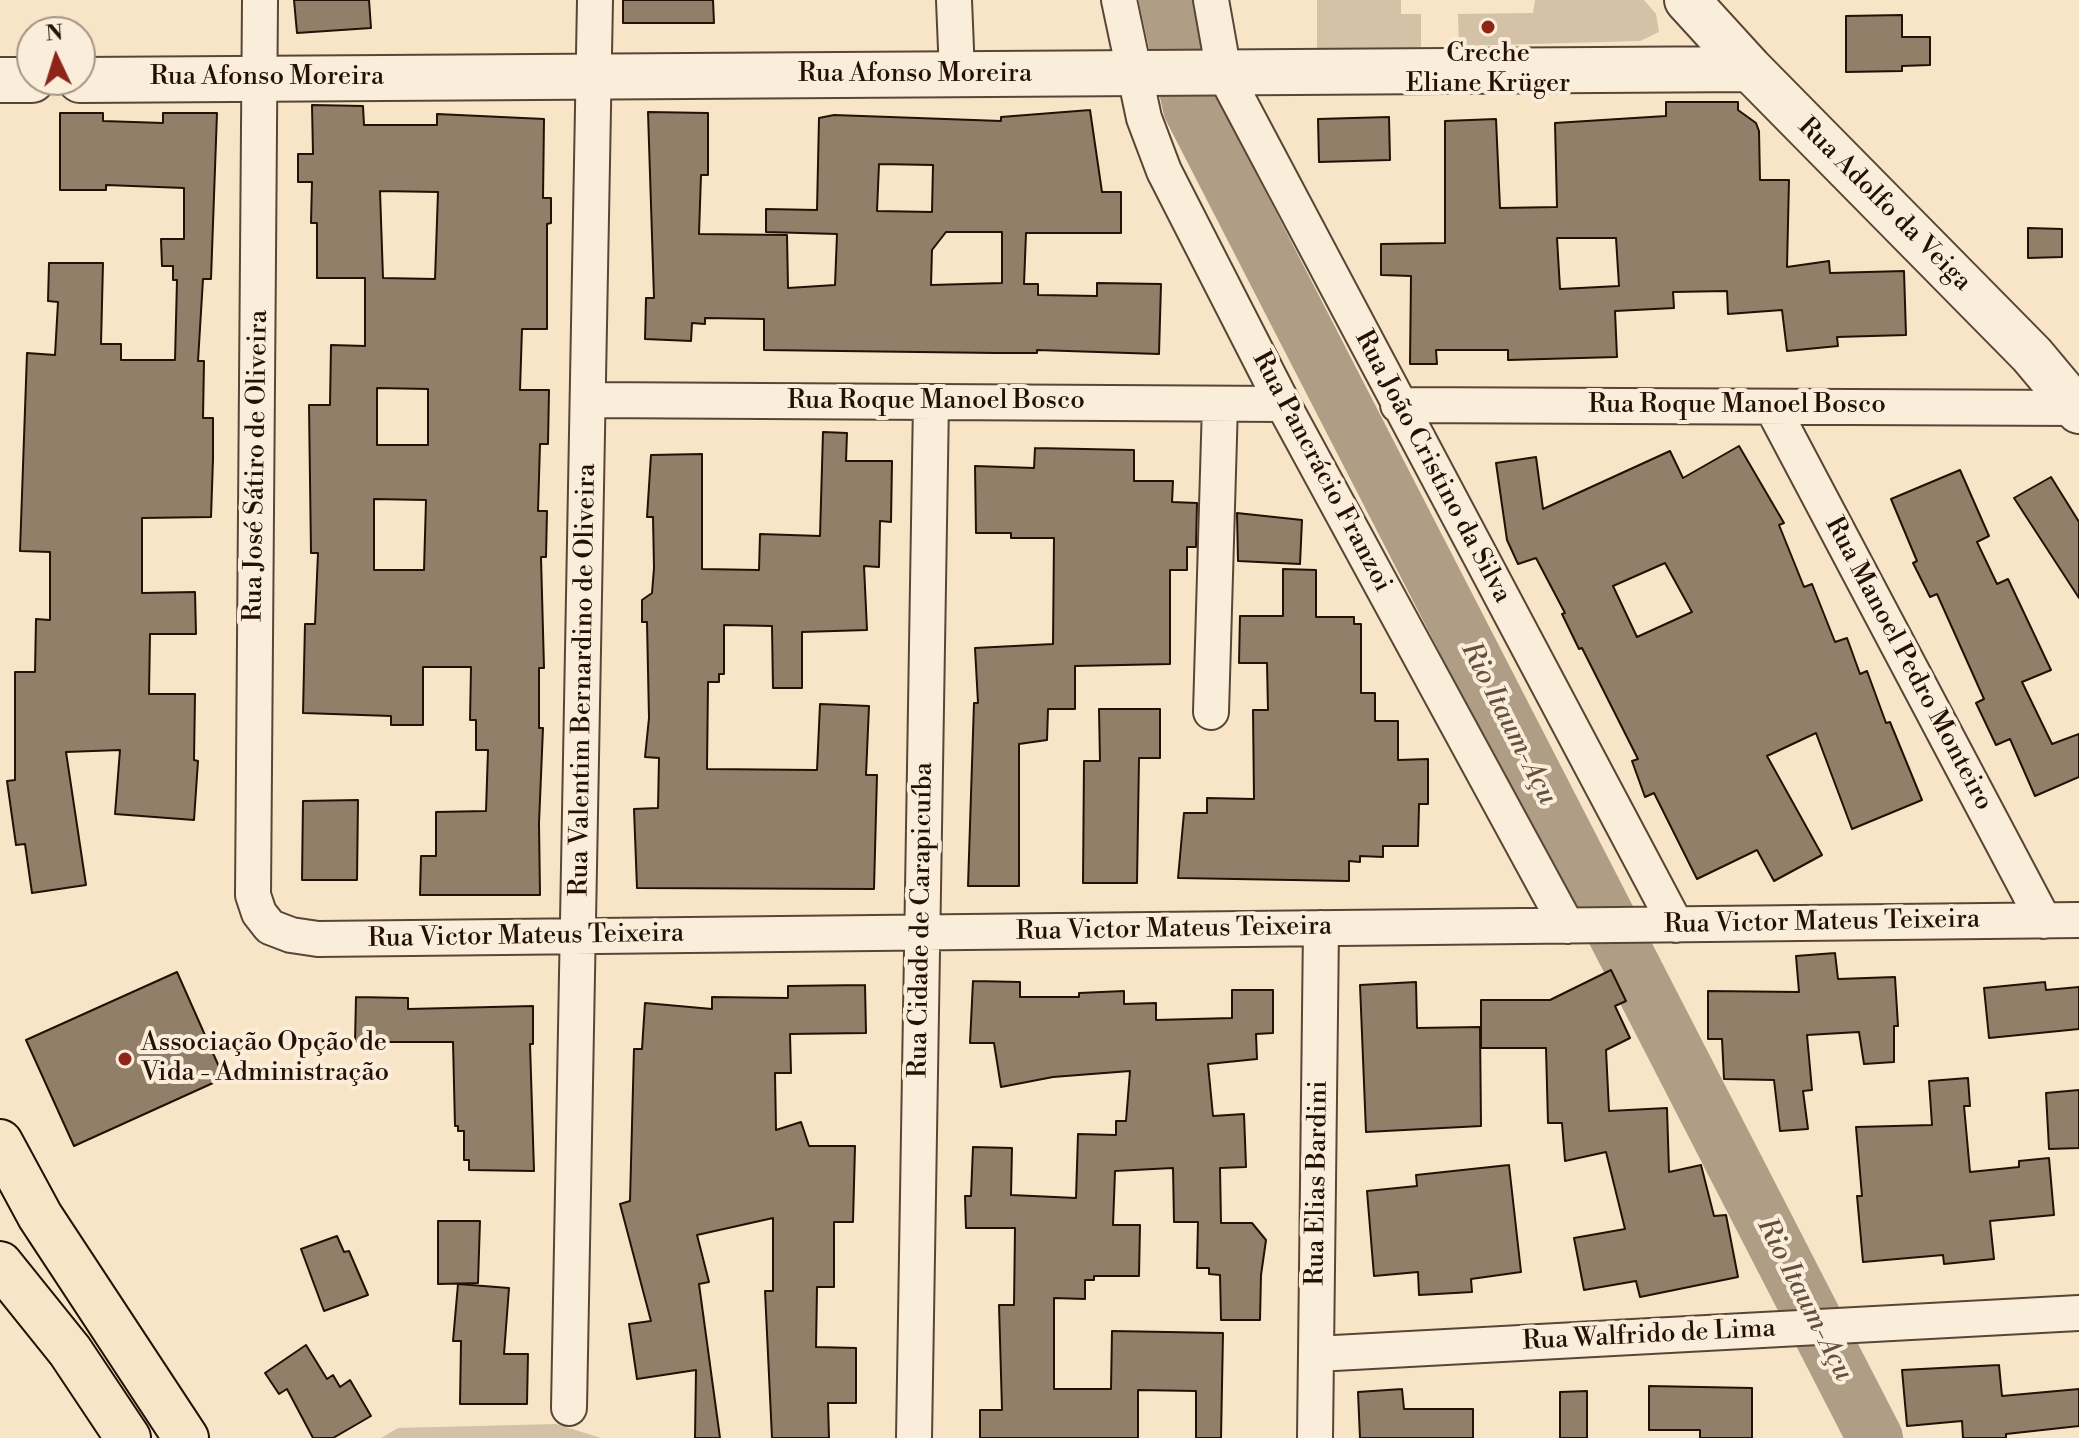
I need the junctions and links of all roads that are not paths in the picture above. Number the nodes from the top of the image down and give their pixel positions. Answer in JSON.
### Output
{"nodes":[{"id":1,"x":260,"y":0,"type":"edge"},
{"id":2,"x":595,"y":0,"type":"edge"},
{"id":3,"x":954,"y":0,"type":"edge"},
{"id":4,"x":1119,"y":0,"type":"edge"},
{"id":5,"x":1211,"y":0,"type":"edge"},
{"id":6,"x":1687,"y":0,"type":"edge"},
{"id":7,"x":1750,"y":69,"type":"junction"},
{"id":8,"x":1214,"y":72,"type":"junction"},
{"id":9,"x":1146,"y":73,"type":"junction"},
{"id":10,"x":957,"y":74,"type":"junction"},
{"id":11,"x":596,"y":76,"type":"junction"},
{"id":12,"x":261,"y":78,"type":"junction"},
{"id":13,"x":96,"y":80,"type":"edge"},
{"id":14,"x":589,"y":400,"type":"junction"},
{"id":15,"x":931,"y":402,"type":"junction"},
{"id":16,"x":1220,"y":404,"type":"junction"},
{"id":17,"x":1283,"y":404,"type":"junction"},
{"id":18,"x":1398,"y":405,"type":"junction"},
{"id":19,"x":1772,"y":407,"type":"junction"},
{"id":20,"x":2078,"y":410,"type":"edge"},
{"id":21,"x":1211,"y":712,"type":"dead end"},
{"id":22,"x":2079,"y":920,"type":"edge"},
{"id":23,"x":2044,"y":921,"type":"junction"},
{"id":24,"x":1676,"y":925,"type":"junction"},
{"id":25,"x":1579,"y":926,"type":"junction"},
{"id":26,"x":270,"y":927,"type":"joint"},
{"id":27,"x":1321,"y":928,"type":"junction"},
{"id":28,"x":922,"y":932,"type":"junction"},
{"id":29,"x":579,"y":936,"type":"junction"},
{"id":30,"x":0,"y":1142,"type":"edge"},
{"id":31,"x":0,"y":1264,"type":"edge"},
{"id":32,"x":2079,"y":1313,"type":"edge"},
{"id":33,"x":1316,"y":1354,"type":"junction"},
{"id":34,"x":569,"y":1408,"type":"dead end"},
{"id":35,"x":128,"y":1438,"type":"edge"},
{"id":36,"x":186,"y":1438,"type":"edge"},
{"id":37,"x":914,"y":1438,"type":"edge"},
{"id":38,"x":1315,"y":1438,"type":"edge"}],
"edges":[{"from":1,"to":12,"type":"street","name":"Rua José Sátiro de Oliveira"},
{"from":2,"to":11,"type":"street","name":"Rua Valentim Bernardino de Oliveira"},
{"from":3,"to":10,"type":"street"},
{"from":4,"to":9,"type":"street","name":"Rua Pancrácio Franzoi"},
{"from":5,"to":8,"type":"street","name":"Rua João Cristino da Silva"},
{"from":6,"to":7,"type":"street","name":"Rua Adolfo da Veiga"},
{"from":7,"to":8,"type":"street","name":"Rua Afonso Moreira"},
{"from":7,"to":20,"type":"street","name":"Rua Adolfo da Veiga"},
{"from":8,"to":9,"type":"street","name":"Rua Afonso Moreira"},
{"from":8,"to":18,"type":"street","name":"Rua João Cristino da Silva"},
{"from":9,"to":10,"type":"street","name":"Rua Afonso Moreira"},
{"from":9,"to":17,"type":"street","name":"Rua Pancrácio Franzoi"},
{"from":10,"to":11,"type":"street","name":"Rua Afonso Moreira"},
{"from":11,"to":12,"type":"street","name":"Rua Afonso Moreira"},
{"from":11,"to":14,"type":"street","name":"Rua Valentim Bernardino de Oliveira"},
{"from":12,"to":13,"type":"street","name":"Rua Afonso Moreira"},
{"from":12,"to":26,"type":"street","name":"Rua José Sátiro de Oliveira"},
{"from":14,"to":15,"type":"street","name":"Rua Roque Manoel Bosco"},
{"from":14,"to":29,"type":"street","name":"Rua Valentim Bernardino de Oliveira"},
{"from":15,"to":16,"type":"street","name":"Rua Roque Manoel Bosco"},
{"from":15,"to":28,"type":"street","name":"Rua Cidade de Carapicuíba"},
{"from":16,"to":17,"type":"street","name":"Rua Roque Manoel Bosco"},
{"from":16,"to":21,"type":"street"},
{"from":17,"to":25,"type":"street","name":"Rua Pancrácio Franzoi"},
{"from":18,"to":19,"type":"street","name":"Rua Roque Manoel Bosco"},
{"from":18,"to":24,"type":"street","name":"Rua João Cristino da Silva"},
{"from":19,"to":20,"type":"street","name":"Rua Roque Manoel Bosco"},
{"from":19,"to":23,"type":"street","name":"Rua Manoel Pedro Monteiro"},
{"from":22,"to":23,"type":"street","name":"Rua Victor Mateus Teixeira"},
{"from":23,"to":24,"type":"street","name":"Rua Victor Mateus Teixeira"},
{"from":24,"to":25,"type":"street","name":"Rua Victor Mateus Teixeira"},
{"from":25,"to":27,"type":"street","name":"Rua Victor Mateus Teixeira"},
{"from":26,"to":29,"type":"street","name":"Rua Victor Mateus Teixeira"},
{"from":27,"to":28,"type":"street","name":"Rua Victor Mateus Teixeira"},
{"from":27,"to":33,"type":"street","name":"Rua Elias Bardini"},
{"from":28,"to":29,"type":"street","name":"Rua Victor Mateus Teixeira"},
{"from":28,"to":37,"type":"street","name":"Rua Cidade de Carapicuíba"},
{"from":29,"to":34,"type":"street","name":"Rua Valentim Bernardino de Oliveira"},
{"from":30,"to":36,"type":"main road"},
{"from":31,"to":35,"type":"main road"},
{"from":32,"to":33,"type":"street","name":"Rua Walfrido de Lima"},
{"from":33,"to":38,"type":"street","name":"Rua Elias Bardini"}]}
